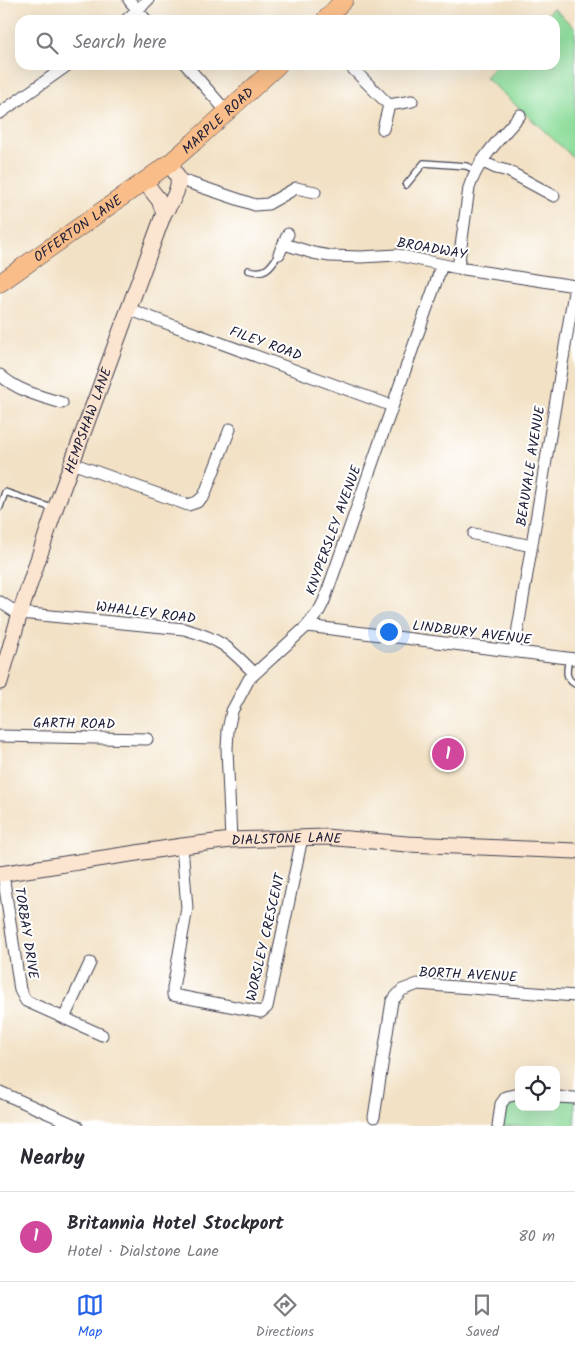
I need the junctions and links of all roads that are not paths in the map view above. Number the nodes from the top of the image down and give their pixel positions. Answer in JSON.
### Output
{"nodes":[{"id":1,"x":129,"y":0,"type":"edge"},
{"id":2,"x":148,"y":0,"type":"edge"},
{"id":3,"x":344,"y":0,"type":"edge"},
{"id":4,"x":138,"y":11,"type":"junction"},
{"id":5,"x":133,"y":15,"type":"edge"},
{"id":6,"x":142,"y":15,"type":"edge"},
{"id":7,"x":330,"y":15,"type":"edge"},
{"id":8,"x":61,"y":70,"type":"edge"},
{"id":9,"x":190,"y":70,"type":"edge"},
{"id":10,"x":273,"y":70,"type":"edge"},
{"id":11,"x":354,"y":70,"type":"edge"},
{"id":12,"x":412,"y":101,"type":"dead end"},
{"id":13,"x":389,"y":105,"type":"junction"},
{"id":14,"x":227,"y":112,"type":"junction"},
{"id":15,"x":0,"y":113,"type":"edge"},
{"id":16,"x":520,"y":115,"type":"dead end"},
{"id":17,"x":383,"y":129,"type":"dead end"},
{"id":18,"x":479,"y":166,"type":"junction"},
{"id":19,"x":157,"y":172,"type":"junction"},
{"id":20,"x":178,"y":179,"type":"junction"},
{"id":21,"x":406,"y":185,"type":"dead end"},
{"id":22,"x":315,"y":192,"type":"dead end"},
{"id":23,"x":554,"y":196,"type":"dead end"},
{"id":24,"x":164,"y":213,"type":"junction"},
{"id":25,"x":284,"y":244,"type":"joint"},
{"id":26,"x":442,"y":265,"type":"junction"},
{"id":27,"x":458,"y":268,"type":"junction"},
{"id":28,"x":248,"y":270,"type":"dead end"},
{"id":29,"x":0,"y":283,"type":"edge"},
{"id":30,"x":575,"y":286,"type":"edge"},
{"id":31,"x":128,"y":308,"type":"junction"},
{"id":32,"x":0,"y":375,"type":"edge"},
{"id":33,"x":62,"y":403,"type":"dead end"},
{"id":34,"x":392,"y":406,"type":"junction"},
{"id":35,"x":230,"y":429,"type":"dead end"},
{"id":36,"x":72,"y":463,"type":"junction"},
{"id":37,"x":0,"y":507,"type":"edge"},
{"id":38,"x":55,"y":509,"type":"junction"},
{"id":39,"x":474,"y":534,"type":"dead end"},
{"id":40,"x":532,"y":546,"type":"junction"},
{"id":41,"x":0,"y":602,"type":"edge"},
{"id":42,"x":20,"y":613,"type":"junction"},
{"id":43,"x":306,"y":626,"type":"junction"},
{"id":44,"x":514,"y":652,"type":"junction"},
{"id":45,"x":572,"y":658,"type":"edge"},
{"id":46,"x":254,"y":673,"type":"junction"},
{"id":47,"x":1,"y":677,"type":"edge"},
{"id":48,"x":575,"y":684,"type":"edge"},
{"id":49,"x":0,"y":736,"type":"edge"},
{"id":50,"x":147,"y":739,"type":"dead end"},
{"id":51,"x":302,"y":838,"type":"junction"},
{"id":52,"x":231,"y":840,"type":"junction"},
{"id":53,"x":182,"y":846,"type":"junction"},
{"id":54,"x":575,"y":852,"type":"edge"},
{"id":55,"x":2,"y":874,"type":"edge"},
{"id":56,"x":90,"y":963,"type":"dead end"},
{"id":57,"x":575,"y":996,"type":"edge"},
{"id":58,"x":64,"y":1018,"type":"junction"},
{"id":59,"x":102,"y":1035,"type":"dead end"},
{"id":60,"x":0,"y":1092,"type":"edge"},
{"id":61,"x":515,"y":1095,"type":"edge"},
{"id":62,"x":560,"y":1097,"type":"edge"},
{"id":63,"x":575,"y":1098,"type":"edge"},
{"id":64,"x":374,"y":1117,"type":"dead end"},
{"id":65,"x":77,"y":1126,"type":"edge"},
{"id":66,"x":498,"y":1126,"type":"edge"}],
"edges":[{"from":1,"to":4,"type":"street"},
{"from":2,"to":4,"type":"street"},
{"from":3,"to":7,"type":"main road"},
{"from":4,"to":5,"type":"street"},
{"from":4,"to":6,"type":"street"},
{"from":8,"to":15,"type":"street"},
{"from":9,"to":14,"type":"street"},
{"from":10,"to":14,"type":"main road","name":"MARPLE ROAD"},
{"from":11,"to":13,"type":"street"},
{"from":12,"to":13,"type":"street"},
{"from":13,"to":17,"type":"street"},
{"from":14,"to":19,"type":"main road","name":"MARPLE ROAD"},
{"from":16,"to":18,"type":"street"},
{"from":18,"to":21,"type":"lane"},
{"from":18,"to":23,"type":"street"},
{"from":18,"to":27,"type":"street"},
{"from":19,"to":20,"type":"street"},
{"from":19,"to":24,"type":"street"},
{"from":19,"to":29,"type":"main road","name":"OFFERTON LANE"},
{"from":20,"to":22,"type":"street"},
{"from":20,"to":24,"type":"street","name":"HEMPSHAW LANE"},
{"from":24,"to":31,"type":"street","name":"HEMPSHAW LANE"},
{"from":25,"to":26,"type":"street","name":"BROADWAY"},
{"from":25,"to":28,"type":"lane"},
{"from":26,"to":27,"type":"street","name":"BROADWAY"},
{"from":26,"to":34,"type":"street","name":"KNYPERSLEY AVENUE"},
{"from":27,"to":30,"type":"street","name":"BROADWAY"},
{"from":30,"to":40,"type":"street","name":"BEAUVALE AVENUE"},
{"from":31,"to":34,"type":"street","name":"FILEY ROAD"},
{"from":31,"to":36,"type":"street","name":"HEMPSHAW LANE"},
{"from":32,"to":33,"type":"street"},
{"from":34,"to":43,"type":"street","name":"KNYPERSLEY AVENUE"},
{"from":35,"to":36,"type":"street"},
{"from":36,"to":38,"type":"street","name":"HEMPSHAW LANE"},
{"from":37,"to":38,"type":"lane"},
{"from":38,"to":42,"type":"street","name":"HEMPSHAW LANE"},
{"from":39,"to":40,"type":"street"},
{"from":40,"to":44,"type":"street","name":"BEAUVALE AVENUE"},
{"from":41,"to":42,"type":"street"},
{"from":42,"to":46,"type":"street","name":"WHALLEY ROAD"},
{"from":42,"to":47,"type":"street","name":"HEMPSHAW LANE"},
{"from":43,"to":44,"type":"street","name":"LINDBURY AVENUE"},
{"from":43,"to":46,"type":"street","name":"KNYPERSLEY AVENUE"},
{"from":44,"to":45,"type":"street","name":"LINDBURY AVENUE"},
{"from":45,"to":48,"type":"lane"},
{"from":46,"to":52,"type":"street","name":"KNYPERSLEY AVENUE"},
{"from":49,"to":50,"type":"street","name":"GARTH ROAD"},
{"from":51,"to":52,"type":"street","name":"DIALSTONE LANE"},
{"from":51,"to":53,"type":"street","name":"WORSLEY CRESCENT"},
{"from":51,"to":54,"type":"street","name":"DIALSTONE LANE"},
{"from":52,"to":53,"type":"street","name":"DIALSTONE LANE"},
{"from":53,"to":55,"type":"street","name":"DIALSTONE LANE"},
{"from":55,"to":58,"type":"street","name":"TORBAY DRIVE"},
{"from":56,"to":58,"type":"street"},
{"from":57,"to":64,"type":"street","name":"BORTH AVENUE"},
{"from":58,"to":59,"type":"street","name":"TORBAY DRIVE"},
{"from":60,"to":65,"type":"street"},
{"from":61,"to":66,"type":"street"},
{"from":62,"to":63,"type":"street"}]}
